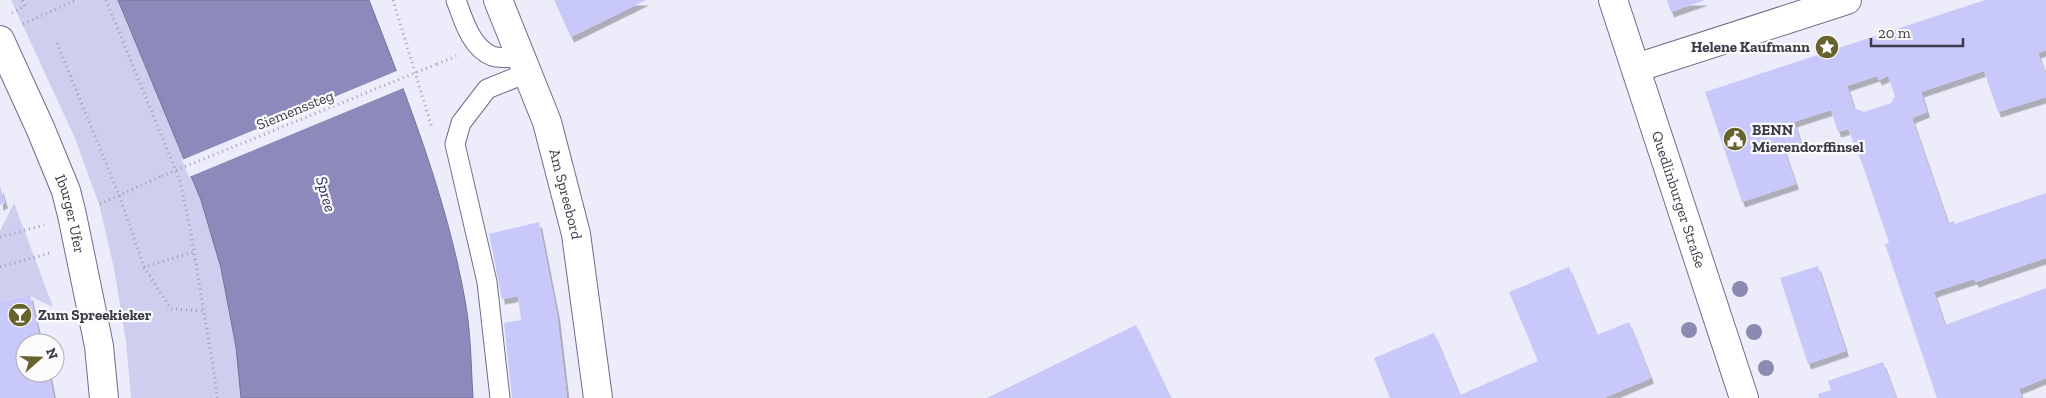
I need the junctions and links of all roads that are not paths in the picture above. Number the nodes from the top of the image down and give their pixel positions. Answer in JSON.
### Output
{"nodes":[{"id":1,"x":456,"y":0,"type":"edge"},
{"id":2,"x":498,"y":0,"type":"edge"},
{"id":3,"x":1613,"y":0,"type":"edge"},
{"id":4,"x":1847,"y":0,"type":"edge"},
{"id":5,"x":0,"y":40,"type":"edge"},
{"id":6,"x":524,"y":65,"type":"junction"},
{"id":7,"x":1636,"y":68,"type":"junction"},
{"id":8,"x":1739,"y":396,"type":"edge"},
{"id":9,"x":104,"y":398,"type":"edge"},
{"id":10,"x":500,"y":398,"type":"edge"},
{"id":11,"x":598,"y":398,"type":"edge"}],
"edges":[{"from":1,"to":6,"type":"lane"},
{"from":2,"to":6,"type":"street","name":"Am Spreebord"},
{"from":3,"to":7,"type":"street","name":"Quedlinburger Straße"},
{"from":4,"to":7,"type":"street"},
{"from":5,"to":9,"type":"street","name":"Iburger Ufer"},
{"from":6,"to":10,"type":"lane"},
{"from":6,"to":11,"type":"street","name":"Am Spreebord"},
{"from":7,"to":8,"type":"street","name":"Quedlinburger Straße"}]}
